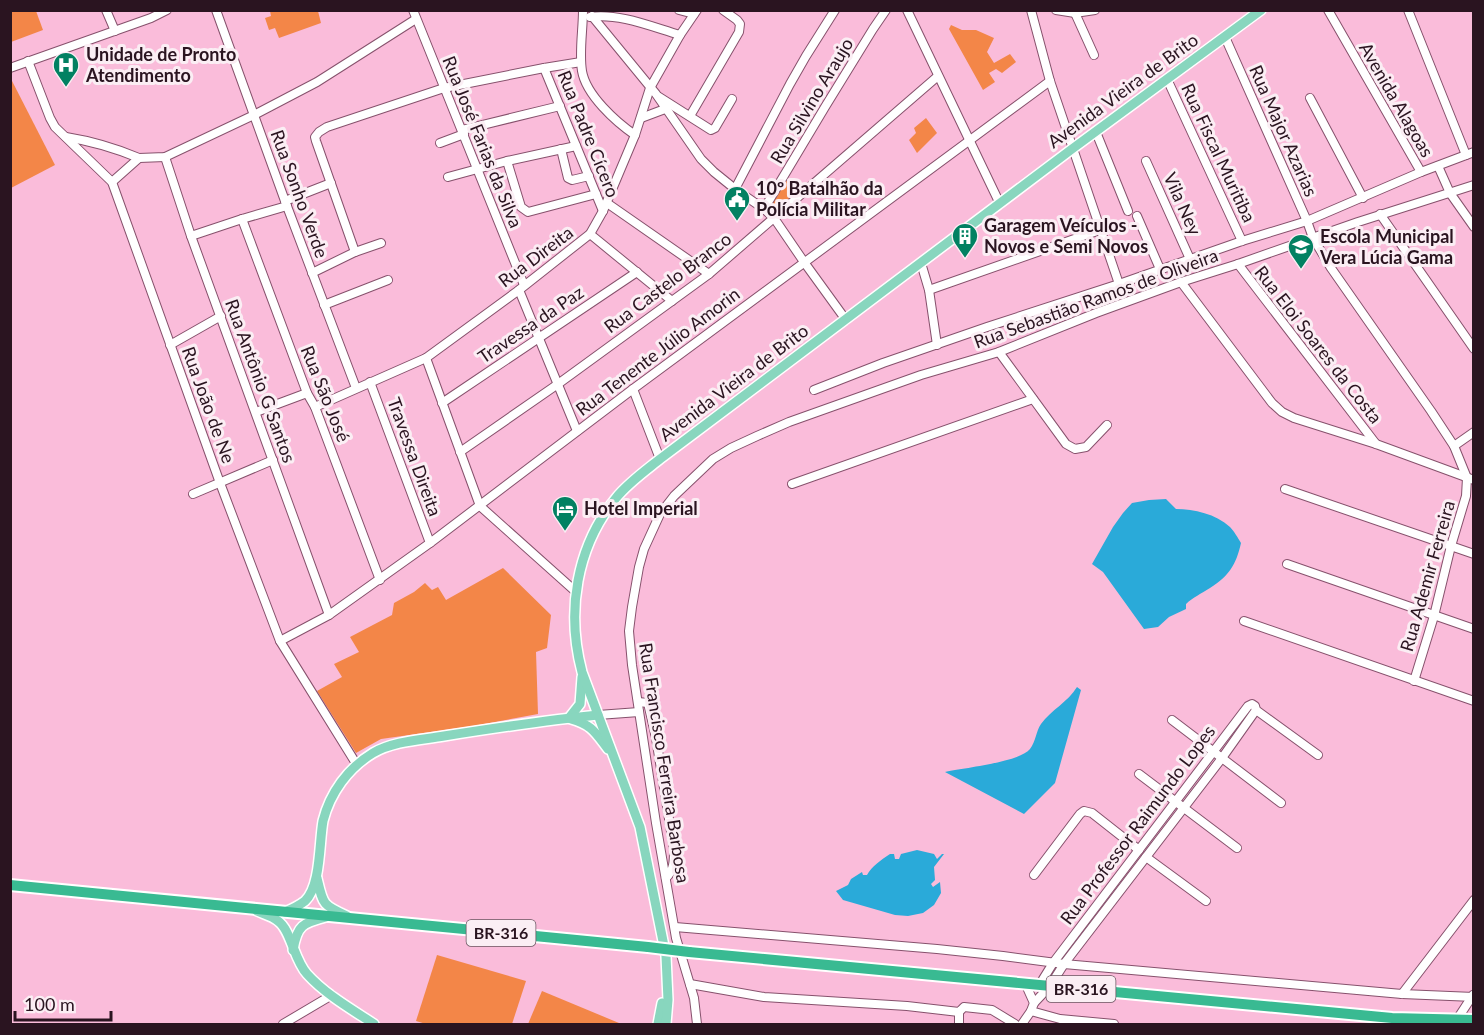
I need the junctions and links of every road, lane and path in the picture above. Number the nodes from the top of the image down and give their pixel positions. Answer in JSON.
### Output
{"nodes":[{"id":1,"x":106,"y":10,"type":"edge"},
{"id":2,"x":167,"y":10,"type":"edge"},
{"id":3,"x":216,"y":10,"type":"edge"},
{"id":4,"x":413,"y":10,"type":"edge"},
{"id":5,"x":679,"y":10,"type":"edge"},
{"id":6,"x":723,"y":10,"type":"edge"},
{"id":7,"x":835,"y":10,"type":"edge"},
{"id":8,"x":886,"y":10,"type":"edge"},
{"id":9,"x":907,"y":10,"type":"edge"},
{"id":10,"x":1031,"y":10,"type":"edge"},
{"id":11,"x":1056,"y":10,"type":"edge"},
{"id":12,"x":1095,"y":10,"type":"edge"},
{"id":13,"x":1261,"y":10,"type":"edge"},
{"id":14,"x":1328,"y":10,"type":"edge"},
{"id":15,"x":1408,"y":10,"type":"edge"},
{"id":16,"x":695,"y":12,"type":"edge"},
{"id":17,"x":1075,"y":13,"type":"junction"},
{"id":18,"x":150,"y":14,"type":"edge"},
{"id":19,"x":583,"y":14,"type":"edge"},
{"id":20,"x":592,"y":16,"type":"junction"},
{"id":21,"x":416,"y":19,"type":"junction"},
{"id":22,"x":115,"y":31,"type":"junction"},
{"id":23,"x":680,"y":35,"type":"junction"},
{"id":24,"x":1225,"y":37,"type":"junction"},
{"id":25,"x":1094,"y":55,"type":"dead end"},
{"id":26,"x":28,"y":61,"type":"junction"},
{"id":27,"x":581,"y":62,"type":"junction"},
{"id":28,"x":10,"y":68,"type":"edge"},
{"id":29,"x":544,"y":68,"type":"junction"},
{"id":30,"x":938,"y":76,"type":"junction"},
{"id":31,"x":1167,"y":79,"type":"junction"},
{"id":32,"x":1050,"y":81,"type":"junction"},
{"id":33,"x":444,"y":88,"type":"junction"},
{"id":34,"x":653,"y":91,"type":"junction"},
{"id":35,"x":1310,"y":98,"type":"dead end"},
{"id":36,"x":732,"y":99,"type":"dead end"},
{"id":37,"x":560,"y":106,"type":"junction"},
{"id":38,"x":666,"y":109,"type":"junction"},
{"id":39,"x":254,"y":115,"type":"junction"},
{"id":40,"x":690,"y":116,"type":"junction"},
{"id":41,"x":641,"y":118,"type":"junction"},
{"id":42,"x":463,"y":132,"type":"junction"},
{"id":43,"x":1096,"y":132,"type":"junction"},
{"id":44,"x":635,"y":135,"type":"junction"},
{"id":45,"x":66,"y":137,"type":"junction"},
{"id":46,"x":969,"y":140,"type":"junction"},
{"id":47,"x":440,"y":143,"type":"dead end"},
{"id":48,"x":576,"y":146,"type":"junction"},
{"id":49,"x":1072,"y":148,"type":"junction"},
{"id":50,"x":561,"y":149,"type":"junction"},
{"id":51,"x":1470,"y":154,"type":"edge"},
{"id":52,"x":165,"y":157,"type":"junction"},
{"id":53,"x":138,"y":158,"type":"junction"},
{"id":54,"x":507,"y":161,"type":"junction"},
{"id":55,"x":1146,"y":162,"type":"dead end"},
{"id":56,"x":1438,"y":166,"type":"junction"},
{"id":57,"x":477,"y":169,"type":"junction"},
{"id":58,"x":1421,"y":172,"type":"junction"},
{"id":59,"x":589,"y":176,"type":"junction"},
{"id":60,"x":448,"y":177,"type":"dead end"},
{"id":61,"x":112,"y":182,"type":"junction"},
{"id":62,"x":331,"y":183,"type":"junction"},
{"id":63,"x":1473,"y":185,"type":"edge"},
{"id":64,"x":735,"y":189,"type":"junction"},
{"id":65,"x":1450,"y":193,"type":"junction"},
{"id":66,"x":596,"y":194,"type":"junction"},
{"id":67,"x":1363,"y":198,"type":"junction"},
{"id":68,"x":286,"y":204,"type":"junction"},
{"id":69,"x":1000,"y":204,"type":"junction"},
{"id":70,"x":605,"y":207,"type":"junction"},
{"id":71,"x":764,"y":209,"type":"junction"},
{"id":72,"x":1128,"y":211,"type":"dead end"},
{"id":73,"x":1380,"y":214,"type":"junction"},
{"id":74,"x":1137,"y":216,"type":"dead end"},
{"id":75,"x":774,"y":218,"type":"junction"},
{"id":76,"x":242,"y":219,"type":"junction"},
{"id":77,"x":1307,"y":221,"type":"junction"},
{"id":78,"x":1473,"y":228,"type":"edge"},
{"id":79,"x":1100,"y":230,"type":"junction"},
{"id":80,"x":590,"y":234,"type":"junction"},
{"id":81,"x":191,"y":236,"type":"junction"},
{"id":82,"x":1313,"y":238,"type":"junction"},
{"id":83,"x":1242,"y":241,"type":"junction"},
{"id":84,"x":381,"y":243,"type":"dead end"},
{"id":85,"x":355,"y":252,"type":"junction"},
{"id":86,"x":1190,"y":259,"type":"junction"},
{"id":87,"x":804,"y":262,"type":"junction"},
{"id":88,"x":921,"y":263,"type":"junction"},
{"id":89,"x":1238,"y":264,"type":"junction"},
{"id":90,"x":1160,"y":269,"type":"junction"},
{"id":91,"x":312,"y":273,"type":"junction"},
{"id":92,"x":637,"y":273,"type":"junction"},
{"id":93,"x":709,"y":274,"type":"junction"},
{"id":94,"x":388,"y":280,"type":"dead end"},
{"id":95,"x":1181,"y":282,"type":"junction"},
{"id":96,"x":1119,"y":284,"type":"junction"},
{"id":97,"x":521,"y":288,"type":"junction"},
{"id":98,"x":929,"y":290,"type":"junction"},
{"id":99,"x":672,"y":301,"type":"junction"},
{"id":100,"x":324,"y":305,"type":"junction"},
{"id":101,"x":221,"y":316,"type":"junction"},
{"id":102,"x":846,"y":320,"type":"junction"},
{"id":103,"x":539,"y":338,"type":"junction"},
{"id":104,"x":170,"y":345,"type":"junction"},
{"id":105,"x":937,"y":345,"type":"junction"},
{"id":106,"x":1473,"y":349,"type":"edge"},
{"id":107,"x":999,"y":352,"type":"junction"},
{"id":108,"x":426,"y":358,"type":"junction"},
{"id":109,"x":370,"y":382,"type":"junction"},
{"id":110,"x":558,"y":384,"type":"junction"},
{"id":111,"x":356,"y":388,"type":"junction"},
{"id":112,"x":633,"y":389,"type":"junction"},
{"id":113,"x":814,"y":390,"type":"dead end"},
{"id":114,"x":307,"y":393,"type":"junction"},
{"id":115,"x":1033,"y":399,"type":"junction"},
{"id":116,"x":442,"y":403,"type":"junction"},
{"id":117,"x":315,"y":407,"type":"junction"},
{"id":118,"x":256,"y":412,"type":"junction"},
{"id":119,"x":1107,"y":426,"type":"dead end"},
{"id":120,"x":577,"y":431,"type":"junction"},
{"id":121,"x":1473,"y":432,"type":"edge"},
{"id":122,"x":1376,"y":444,"type":"junction"},
{"id":123,"x":1454,"y":446,"type":"junction"},
{"id":124,"x":731,"y":448,"type":"joint"},
{"id":125,"x":460,"y":452,"type":"junction"},
{"id":126,"x":660,"y":459,"type":"junction"},
{"id":127,"x":273,"y":460,"type":"junction"},
{"id":128,"x":1470,"y":479,"type":"edge"},
{"id":129,"x":220,"y":483,"type":"junction"},
{"id":130,"x":792,"y":484,"type":"dead end"},
{"id":131,"x":1285,"y":489,"type":"dead end"},
{"id":132,"x":193,"y":494,"type":"dead end"},
{"id":133,"x":480,"y":506,"type":"junction"},
{"id":134,"x":430,"y":543,"type":"junction"},
{"id":135,"x":1451,"y":546,"type":"junction"},
{"id":136,"x":1473,"y":554,"type":"edge"},
{"id":137,"x":1287,"y":564,"type":"dead end"},
{"id":138,"x":380,"y":580,"type":"junction"},
{"id":139,"x":575,"y":591,"type":"junction"},
{"id":140,"x":329,"y":615,"type":"junction"},
{"id":141,"x":1434,"y":616,"type":"junction"},
{"id":142,"x":1244,"y":621,"type":"dead end"},
{"id":143,"x":1473,"y":629,"type":"edge"},
{"id":144,"x":280,"y":641,"type":"junction"},
{"id":145,"x":582,"y":672,"type":"junction"},
{"id":146,"x":1414,"y":681,"type":"junction"},
{"id":147,"x":1473,"y":701,"type":"edge"},
{"id":148,"x":638,"y":702,"type":"junction"},
{"id":149,"x":1256,"y":710,"type":"junction"},
{"id":150,"x":639,"y":712,"type":"junction"},
{"id":151,"x":598,"y":715,"type":"junction"},
{"id":152,"x":569,"y":718,"type":"junction"},
{"id":153,"x":1172,"y":720,"type":"dead end"},
{"id":154,"x":1213,"y":752,"type":"junction"},
{"id":155,"x":1318,"y":755,"type":"dead end"},
{"id":156,"x":614,"y":757,"type":"junction"},
{"id":157,"x":1222,"y":758,"type":"junction"},
{"id":158,"x":357,"y":765,"type":"junction"},
{"id":159,"x":1139,"y":774,"type":"dead end"},
{"id":160,"x":1175,"y":802,"type":"junction"},
{"id":161,"x":1281,"y":803,"type":"dead end"},
{"id":162,"x":1183,"y":808,"type":"junction"},
{"id":163,"x":1237,"y":848,"type":"dead end"},
{"id":164,"x":1139,"y":850,"type":"junction"},
{"id":165,"x":1146,"y":857,"type":"junction"},
{"id":166,"x":1034,"y":875,"type":"dead end"},
{"id":167,"x":316,"y":876,"type":"junction"},
{"id":168,"x":666,"y":878,"type":"junction"},
{"id":169,"x":10,"y":885,"type":"edge"},
{"id":170,"x":1473,"y":900,"type":"edge"},
{"id":171,"x":1206,"y":901,"type":"dead end"},
{"id":172,"x":252,"y":908,"type":"junction"},
{"id":173,"x":285,"y":912,"type":"junction"},
{"id":174,"x":328,"y":917,"type":"junction"},
{"id":175,"x":354,"y":919,"type":"junction"},
{"id":176,"x":675,"y":927,"type":"junction"},
{"id":177,"x":293,"y":950,"type":"junction"},
{"id":178,"x":666,"y":956,"type":"junction"},
{"id":179,"x":1053,"y":963,"type":"junction"},
{"id":180,"x":1064,"y":964,"type":"junction"},
{"id":181,"x":1025,"y":983,"type":"junction"},
{"id":182,"x":690,"y":984,"type":"junction"},
{"id":183,"x":1045,"y":985,"type":"junction"},
{"id":184,"x":1402,"y":993,"type":"junction"},
{"id":185,"x":332,"y":995,"type":"junction"},
{"id":186,"x":1473,"y":996,"type":"edge"},
{"id":187,"x":1032,"y":1007,"type":"junction"},
{"id":188,"x":959,"y":1012,"type":"junction"},
{"id":189,"x":1473,"y":1020,"type":"edge"},
{"id":190,"x":1456,"y":1021,"type":"junction"},
{"id":191,"x":1059,"y":1022,"type":"edge"},
{"id":192,"x":1426,"y":1022,"type":"edge"},
{"id":193,"x":283,"y":1024,"type":"edge"},
{"id":194,"x":374,"y":1024,"type":"edge"},
{"id":195,"x":658,"y":1024,"type":"edge"},
{"id":196,"x":666,"y":1024,"type":"edge"},
{"id":197,"x":697,"y":1024,"type":"edge"},
{"id":198,"x":959,"y":1024,"type":"edge"},
{"id":199,"x":1015,"y":1024,"type":"edge"},
{"id":200,"x":1022,"y":1024,"type":"edge"},
{"id":201,"x":1114,"y":1024,"type":"edge"}],
"edges":[{"from":1,"to":22,"type":"street"},
{"from":2,"to":18,"type":"street"},
{"from":3,"to":39,"type":"street","name":"Rua Sonho Verde"},
{"from":4,"to":21,"type":"street","name":"Rua José Farias da Silva"},
{"from":5,"to":16,"type":"street"},
{"from":6,"to":40,"type":"street"},
{"from":7,"to":64,"type":"street"},
{"from":8,"to":71,"type":"street","name":"Rua Silvino Araujo"},
{"from":9,"to":30,"type":"street"},
{"from":10,"to":32,"type":"street"},
{"from":11,"to":17,"type":"street"},
{"from":12,"to":17,"type":"street"},
{"from":13,"to":24,"type":"main road","name":"Avenida Vieira de Brito"},
{"from":14,"to":58,"type":"street","name":"Avenida Alagoas"},
{"from":15,"to":51,"type":"street"},
{"from":16,"to":23,"type":"street","name":"Rua Direita"},
{"from":17,"to":25,"type":"street"},
{"from":18,"to":22,"type":"street"},
{"from":19,"to":20,"type":"street"},
{"from":19,"to":27,"type":"street"},
{"from":20,"to":23,"type":"street"},
{"from":20,"to":34,"type":"street"},
{"from":21,"to":33,"type":"street","name":"Rua José Farias da Silva"},
{"from":21,"to":39,"type":"street"},
{"from":22,"to":26,"type":"street"},
{"from":23,"to":34,"type":"street","name":"Rua Direita"},
{"from":24,"to":31,"type":"main road","name":"Avenida Vieira de Brito"},
{"from":24,"to":77,"type":"street","name":"Rua Major Azarias"},
{"from":26,"to":28,"type":"street"},
{"from":26,"to":45,"type":"street","name":"Rua João de Ne"},
{"from":27,"to":29,"type":"street"},
{"from":27,"to":44,"type":"street"},
{"from":29,"to":33,"type":"street"},
{"from":29,"to":37,"type":"street","name":"Rua Padre Cícero"},
{"from":30,"to":46,"type":"street"},
{"from":30,"to":75,"type":"street","name":"Rua Castelo Branco"},
{"from":31,"to":43,"type":"main road","name":"Avenida Vieira de Brito"},
{"from":31,"to":83,"type":"street","name":"Rua Fiscal Muritiba"},
{"from":32,"to":46,"type":"street","name":"Rua Tenente Júlio Amorin"},
{"from":32,"to":49,"type":"street"},
{"from":33,"to":42,"type":"street","name":"Rua José Farias da Silva"},
{"from":33,"to":62,"type":"street"},
{"from":34,"to":38,"type":"street"},
{"from":34,"to":40,"type":"street"},
{"from":34,"to":41,"type":"street","name":"Rua Direita"},
{"from":35,"to":67,"type":"street"},
{"from":36,"to":40,"type":"street"},
{"from":37,"to":42,"type":"street"},
{"from":37,"to":48,"type":"street","name":"Rua Padre Cícero"},
{"from":38,"to":41,"type":"street"},
{"from":38,"to":64,"type":"street"},
{"from":39,"to":52,"type":"street"},
{"from":39,"to":68,"type":"street","name":"Rua Sonho Verde"},
{"from":41,"to":44,"type":"street","name":"Rua Direita"},
{"from":42,"to":47,"type":"street"},
{"from":42,"to":57,"type":"street","name":"Rua José Farias da Silva"},
{"from":43,"to":49,"type":"main road","name":"Avenida Vieira de Brito"},
{"from":43,"to":72,"type":"street"},
{"from":44,"to":70,"type":"street","name":"Rua Direita"},
{"from":45,"to":53,"type":"street"},
{"from":45,"to":61,"type":"street","name":"Rua João de Ne"},
{"from":46,"to":69,"type":"street"},
{"from":46,"to":87,"type":"street","name":"Rua Tenente Júlio Amorin"},
{"from":48,"to":50,"type":"street"},
{"from":48,"to":59,"type":"street","name":"Rua Padre Cícero"},
{"from":49,"to":69,"type":"main road","name":"Avenida Vieira de Brito"},
{"from":49,"to":79,"type":"street"},
{"from":50,"to":54,"type":"street"},
{"from":50,"to":59,"type":"street"},
{"from":51,"to":56,"type":"street","name":"Rua Sebastião Ramos de Oliveira"},
{"from":52,"to":53,"type":"street"},
{"from":52,"to":81,"type":"street","name":"Rua Antônio G Santos"},
{"from":53,"to":61,"type":"street"},
{"from":54,"to":57,"type":"street"},
{"from":54,"to":66,"type":"street"},
{"from":55,"to":86,"type":"street","name":"Vila Ney"},
{"from":56,"to":58,"type":"street","name":"Rua Sebastião Ramos de Oliveira"},
{"from":56,"to":65,"type":"street"},
{"from":57,"to":60,"type":"street"},
{"from":57,"to":97,"type":"street","name":"Rua José Farias da Silva"},
{"from":58,"to":67,"type":"street","name":"Rua Sebastião Ramos de Oliveira"},
{"from":59,"to":66,"type":"street","name":"Rua Padre Cícero"},
{"from":61,"to":104,"type":"street","name":"Rua João de Ne"},
{"from":62,"to":68,"type":"street"},
{"from":62,"to":85,"type":"street"},
{"from":63,"to":65,"type":"street","name":"Rua Sebastião Ramos de Oliveira"},
{"from":64,"to":71,"type":"street"},
{"from":65,"to":73,"type":"street","name":"Rua Sebastião Ramos de Oliveira"},
{"from":65,"to":78,"type":"street"},
{"from":66,"to":70,"type":"street","name":"Rua Padre Cícero"},
{"from":67,"to":77,"type":"street","name":"Rua Sebastião Ramos de Oliveira"},
{"from":68,"to":76,"type":"street"},
{"from":68,"to":91,"type":"street","name":"Rua Sonho Verde"},
{"from":69,"to":88,"type":"main road","name":"Avenida Vieira de Brito"},
{"from":70,"to":80,"type":"street","name":"Rua Direita"},
{"from":70,"to":93,"type":"street","name":"Rua Padre Cícero"},
{"from":71,"to":75,"type":"street"},
{"from":73,"to":82,"type":"street","name":"Rua Sebastião Ramos de Oliveira"},
{"from":73,"to":106,"type":"street"},
{"from":74,"to":90,"type":"street"},
{"from":75,"to":87,"type":"street"},
{"from":75,"to":93,"type":"street","name":"Rua Castelo Branco"},
{"from":76,"to":81,"type":"street"},
{"from":76,"to":114,"type":"street","name":"Rua São José"},
{"from":77,"to":82,"type":"street","name":"Rua Major Azarias"},
{"from":77,"to":83,"type":"street","name":"Rua Sebastião Ramos de Oliveira"},
{"from":79,"to":96,"type":"street"},
{"from":79,"to":98,"type":"street"},
{"from":80,"to":92,"type":"street"},
{"from":80,"to":97,"type":"street","name":"Rua Direita"},
{"from":81,"to":101,"type":"street","name":"Rua Antônio G Santos"},
{"from":82,"to":89,"type":"street","name":"Rua Sebastião Ramos de Oliveira"},
{"from":82,"to":123,"type":"street","name":"Rua Major Azarias"},
{"from":83,"to":86,"type":"street","name":"Rua Sebastião Ramos de Oliveira"},
{"from":84,"to":85,"type":"street"},
{"from":85,"to":91,"type":"street"},
{"from":86,"to":90,"type":"street","name":"Rua Sebastião Ramos de Oliveira"},
{"from":87,"to":102,"type":"street"},
{"from":87,"to":112,"type":"street","name":"Rua Tenente Júlio Amorin"},
{"from":88,"to":98,"type":"street"},
{"from":88,"to":102,"type":"main road","name":"Avenida Vieira de Brito"},
{"from":89,"to":95,"type":"street","name":"Rua Sebastião Ramos de Oliveira"},
{"from":89,"to":122,"type":"street","name":"Rua Eloi Soares da Costa"},
{"from":90,"to":96,"type":"street","name":"Rua Sebastião Ramos de Oliveira"},
{"from":91,"to":100,"type":"street","name":"Rua Sonho Verde"},
{"from":92,"to":99,"type":"street"},
{"from":92,"to":103,"type":"street","name":"Travessa da Paz"},
{"from":93,"to":99,"type":"street","name":"Rua Castelo Branco"},
{"from":94,"to":100,"type":"street"},
{"from":95,"to":107,"type":"street","name":"Rua Sebastião Ramos de Oliveira"},
{"from":95,"to":122,"type":"street"},
{"from":96,"to":105,"type":"street","name":"Rua Sebastião Ramos de Oliveira"},
{"from":97,"to":103,"type":"street","name":"Rua José Farias da Silva"},
{"from":97,"to":108,"type":"street","name":"Rua Direita"},
{"from":98,"to":105,"type":"street"},
{"from":99,"to":110,"type":"street","name":"Rua Castelo Branco"},
{"from":100,"to":111,"type":"street","name":"Rua Sonho Verde"},
{"from":101,"to":104,"type":"street"},
{"from":101,"to":118,"type":"street","name":"Rua Antônio G Santos"},
{"from":102,"to":126,"type":"main road","name":"Avenida Vieira de Brito"},
{"from":103,"to":110,"type":"street","name":"Rua José Farias da Silva"},
{"from":103,"to":116,"type":"street","name":"Travessa da Paz"},
{"from":104,"to":129,"type":"street","name":"Rua João de Ne"},
{"from":105,"to":113,"type":"street","name":"Rua Sebastião Ramos de Oliveira"},
{"from":107,"to":115,"type":"street"},
{"from":107,"to":124,"type":"street","name":"Rua Sebastião Ramos de Oliveira"},
{"from":108,"to":109,"type":"street","name":"Rua Direita"},
{"from":108,"to":116,"type":"street"},
{"from":109,"to":111,"type":"street","name":"Rua Direita"},
{"from":109,"to":134,"type":"street","name":"Travessa Direita"},
{"from":110,"to":120,"type":"street","name":"Rua José Farias da Silva"},
{"from":110,"to":125,"type":"street","name":"Rua Castelo Branco"},
{"from":111,"to":117,"type":"street","name":"Rua Direita"},
{"from":112,"to":120,"type":"street","name":"Rua Tenente Júlio Amorin"},
{"from":112,"to":126,"type":"street"},
{"from":114,"to":117,"type":"street","name":"Rua São José"},
{"from":114,"to":118,"type":"street"},
{"from":115,"to":119,"type":"street"},
{"from":115,"to":130,"type":"street"},
{"from":116,"to":125,"type":"street"},
{"from":117,"to":138,"type":"street","name":"Rua São José"},
{"from":118,"to":127,"type":"street","name":"Rua Antônio G Santos"},
{"from":120,"to":133,"type":"street","name":"Rua Tenente Júlio Amorin"},
{"from":121,"to":123,"type":"street"},
{"from":122,"to":128,"type":"street"},
{"from":123,"to":128,"type":"street","name":"Rua Major Azarias"},
{"from":124,"to":148,"type":"street","name":"Rua Francisco Ferreira Barbosa"},
{"from":125,"to":133,"type":"street"},
{"from":126,"to":139,"type":"main road","name":"Avenida Vieira de Brito"},
{"from":127,"to":129,"type":"street"},
{"from":127,"to":140,"type":"street","name":"Rua Antônio G Santos"},
{"from":128,"to":135,"type":"street","name":"Rua Ademir Ferreira"},
{"from":129,"to":132,"type":"street"},
{"from":129,"to":144,"type":"street","name":"Rua João de Ne"},
{"from":131,"to":135,"type":"street"},
{"from":133,"to":134,"type":"street","name":"Rua Tenente Júlio Amorin"},
{"from":133,"to":139,"type":"street"},
{"from":134,"to":138,"type":"street","name":"Rua Tenente Júlio Amorin"},
{"from":135,"to":136,"type":"street"},
{"from":135,"to":141,"type":"street","name":"Rua Ademir Ferreira"},
{"from":137,"to":141,"type":"street"},
{"from":138,"to":140,"type":"street","name":"Rua Tenente Júlio Amorin"},
{"from":139,"to":145,"type":"main road","name":"Avenida Vieira de Brito"},
{"from":140,"to":144,"type":"street","name":"Rua Tenente Júlio Amorin"},
{"from":141,"to":143,"type":"street"},
{"from":141,"to":146,"type":"street","name":"Rua Ademir Ferreira"},
{"from":142,"to":146,"type":"street"},
{"from":144,"to":158,"type":"street","name":"Rua João de Ne"},
{"from":145,"to":151,"type":"main road","name":"Avenida Vieira de Brito"},
{"from":145,"to":152,"type":"main road"},
{"from":146,"to":147,"type":"street"},
{"from":148,"to":150,"type":"street","name":"Rua Francisco Ferreira Barbosa"},
{"from":148,"to":168,"type":"street"},
{"from":149,"to":154,"type":"street","name":"Rua Professor Raimundo Lopes"},
{"from":149,"to":155,"type":"street"},
{"from":149,"to":157,"type":"street","name":"Rua Professor Raimundo Lopes"},
{"from":150,"to":151,"type":"street"},
{"from":150,"to":168,"type":"street","name":"Rua Francisco Ferreira Barbosa"},
{"from":151,"to":152,"type":"main road"},
{"from":151,"to":156,"type":"main road","name":"Avenida Vieira de Brito"},
{"from":152,"to":156,"type":"main road"},
{"from":152,"to":158,"type":"main road"},
{"from":153,"to":154,"type":"street"},
{"from":154,"to":157,"type":"street"},
{"from":154,"to":160,"type":"street","name":"Rua Professor Raimundo Lopes"},
{"from":156,"to":178,"type":"main road","name":"Avenida Vieira de Brito"},
{"from":157,"to":161,"type":"street"},
{"from":157,"to":162,"type":"street","name":"Rua Professor Raimundo Lopes"},
{"from":158,"to":167,"type":"main road"},
{"from":159,"to":160,"type":"street"},
{"from":160,"to":162,"type":"street"},
{"from":160,"to":164,"type":"street","name":"Rua Professor Raimundo Lopes"},
{"from":162,"to":163,"type":"street"},
{"from":162,"to":165,"type":"street","name":"Rua Professor Raimundo Lopes"},
{"from":164,"to":166,"type":"street"},
{"from":164,"to":179,"type":"street","name":"Rua Professor Raimundo Lopes"},
{"from":165,"to":171,"type":"street"},
{"from":165,"to":180,"type":"street","name":"Rua Professor Raimundo Lopes"},
{"from":167,"to":173,"type":"main road"},
{"from":167,"to":175,"type":"main road"},
{"from":168,"to":176,"type":"street","name":"Rua Francisco Ferreira Barbosa"},
{"from":169,"to":172,"type":"highway","number":"BR-316"},
{"from":170,"to":184,"type":"street"},
{"from":172,"to":173,"type":"highway","number":"BR-316"},
{"from":172,"to":177,"type":"main road"},
{"from":173,"to":174,"type":"highway","number":"BR-316"},
{"from":174,"to":175,"type":"highway","number":"BR-316"},
{"from":174,"to":177,"type":"main road"},
{"from":175,"to":181,"type":"highway","number":"BR-316","bridge":true},
{"from":176,"to":179,"type":"street"},
{"from":176,"to":182,"type":"street","name":"Rua Francisco Ferreira Barbosa"},
{"from":177,"to":185,"type":"main road"},
{"from":178,"to":195,"type":"main road"},
{"from":178,"to":196,"type":"main road"},
{"from":179,"to":180,"type":"street"},
{"from":179,"to":183,"type":"street","name":"Rua Professor Raimundo Lopes"},
{"from":180,"to":183,"type":"street","name":"Rua Professor Raimundo Lopes"},
{"from":180,"to":184,"type":"street"},
{"from":181,"to":183,"type":"highway","number":"BR-316"},
{"from":181,"to":187,"type":"street"},
{"from":182,"to":188,"type":"street"},
{"from":182,"to":197,"type":"street","name":"Rua Francisco Ferreira Barbosa"},
{"from":183,"to":187,"type":"street"},
{"from":183,"to":192,"type":"highway","number":"BR-316"},
{"from":184,"to":186,"type":"street"},
{"from":185,"to":193,"type":"street"},
{"from":185,"to":194,"type":"main road"},
{"from":186,"to":190,"type":"street"},
{"from":187,"to":191,"type":"street"},
{"from":187,"to":200,"type":"street"},
{"from":188,"to":198,"type":"street"},
{"from":188,"to":199,"type":"street"},
{"from":189,"to":190,"type":"highway","number":"BR-316"},
{"from":190,"to":192,"type":"highway","number":"BR-316"},
{"from":191,"to":201,"type":"street"}]}
